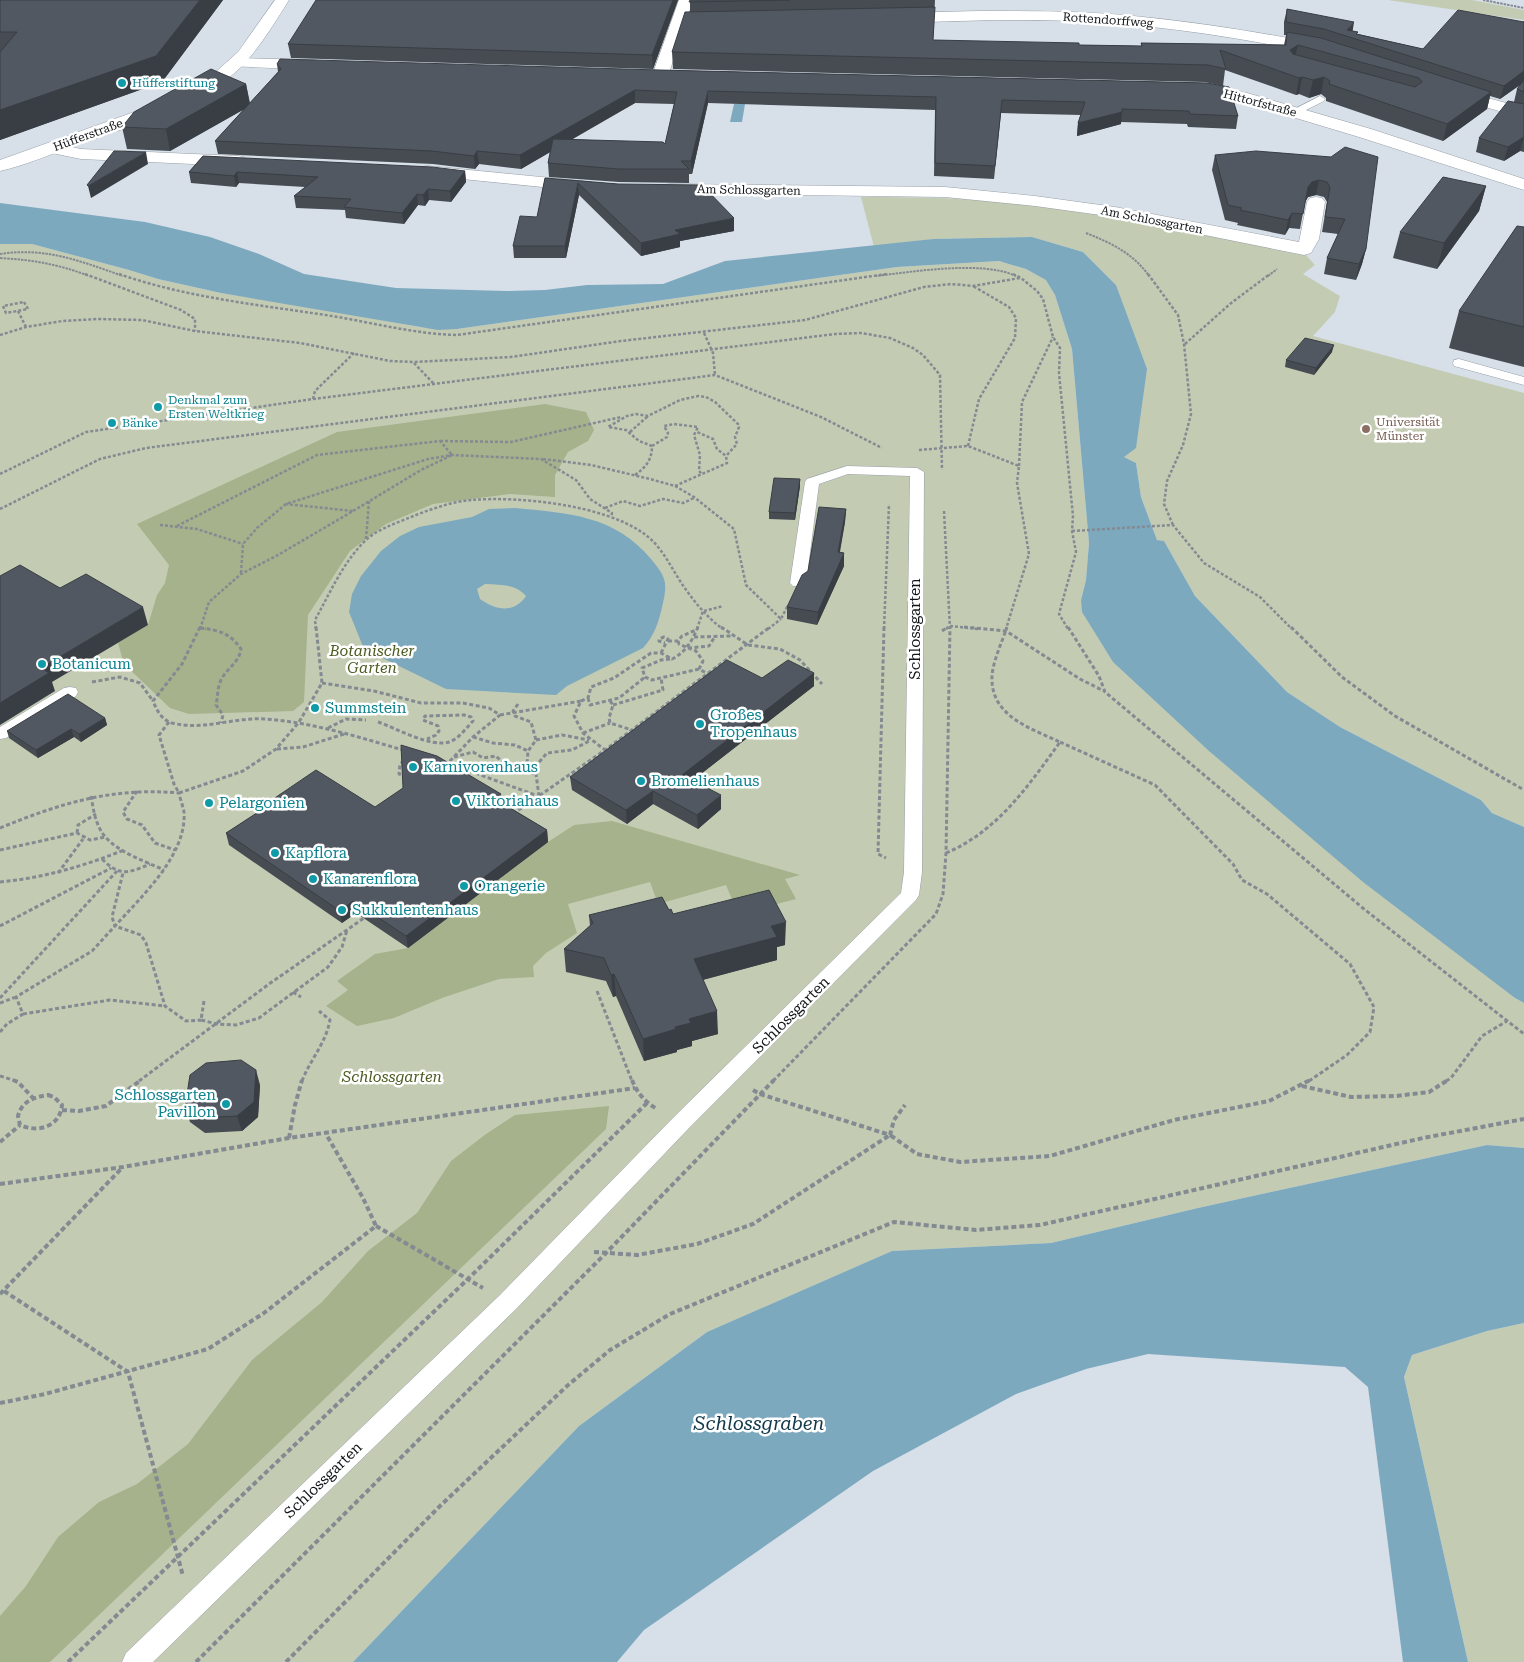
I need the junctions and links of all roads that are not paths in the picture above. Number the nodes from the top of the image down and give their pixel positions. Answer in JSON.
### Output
{"nodes":[{"id":1,"x":282,"y":0,"type":"edge"},
{"id":2,"x":686,"y":0,"type":"edge"},
{"id":3,"x":879,"y":18,"type":"edge"},
{"id":4,"x":1338,"y":55,"type":"edge"},
{"id":5,"x":236,"y":62,"type":"junction"},
{"id":6,"x":327,"y":66,"type":"edge"},
{"id":7,"x":640,"y":75,"type":"edge"},
{"id":8,"x":660,"y":76,"type":"junction"},
{"id":9,"x":680,"y":76,"type":"edge"},
{"id":10,"x":1436,"y":87,"type":"edge"},
{"id":11,"x":1178,"y":88,"type":"edge"},
{"id":12,"x":1320,"y":99,"type":"edge"},
{"id":13,"x":1294,"y":112,"type":"junction"},
{"id":14,"x":1524,"y":113,"type":"edge"},
{"id":15,"x":53,"y":148,"type":"junction"},
{"id":16,"x":256,"y":161,"type":"edge"},
{"id":17,"x":0,"y":166,"type":"edge"},
{"id":18,"x":415,"y":170,"type":"edge"},
{"id":19,"x":1519,"y":178,"type":"edge"},
{"id":20,"x":600,"y":187,"type":"edge"},
{"id":21,"x":649,"y":189,"type":"edge"},
{"id":22,"x":1316,"y":202,"type":"edge"},
{"id":23,"x":1459,"y":363,"type":"dead end"},
{"id":24,"x":1524,"y":381,"type":"edge"},
{"id":25,"x":798,"y":584,"type":"edge"},
{"id":26,"x":70,"y":692,"type":"road end"},
{"id":27,"x":0,"y":734,"type":"edge"},
{"id":28,"x":135,"y":1662,"type":"edge"}],
"edges":[{"from":1,"to":5,"type":"street","name":"Hüfferstraße"},
{"from":2,"to":8,"type":"street"},
{"from":3,"to":4,"type":"street","name":"Rottendorffweg"},
{"from":5,"to":6,"type":"street"},
{"from":5,"to":15,"type":"street","name":"Hüfferstraße"},
{"from":7,"to":8,"type":"street"},
{"from":8,"to":9,"type":"street"},
{"from":10,"to":14,"type":"street"},
{"from":11,"to":13,"type":"street","name":"Hittorfstraße"},
{"from":12,"to":13,"type":"lane"},
{"from":13,"to":19,"type":"street","name":"Hittorfstraße"},
{"from":15,"to":16,"type":"street"},
{"from":15,"to":17,"type":"street","name":"Hüfferstraße"},
{"from":18,"to":20,"type":"street"},
{"from":21,"to":22,"type":"street","name":"Am Schlossgarten"},
{"from":23,"to":24,"type":"lane"},
{"from":25,"to":28,"type":"lane","name":"Schlossgarten"},
{"from":26,"to":27,"type":"lane"}]}
